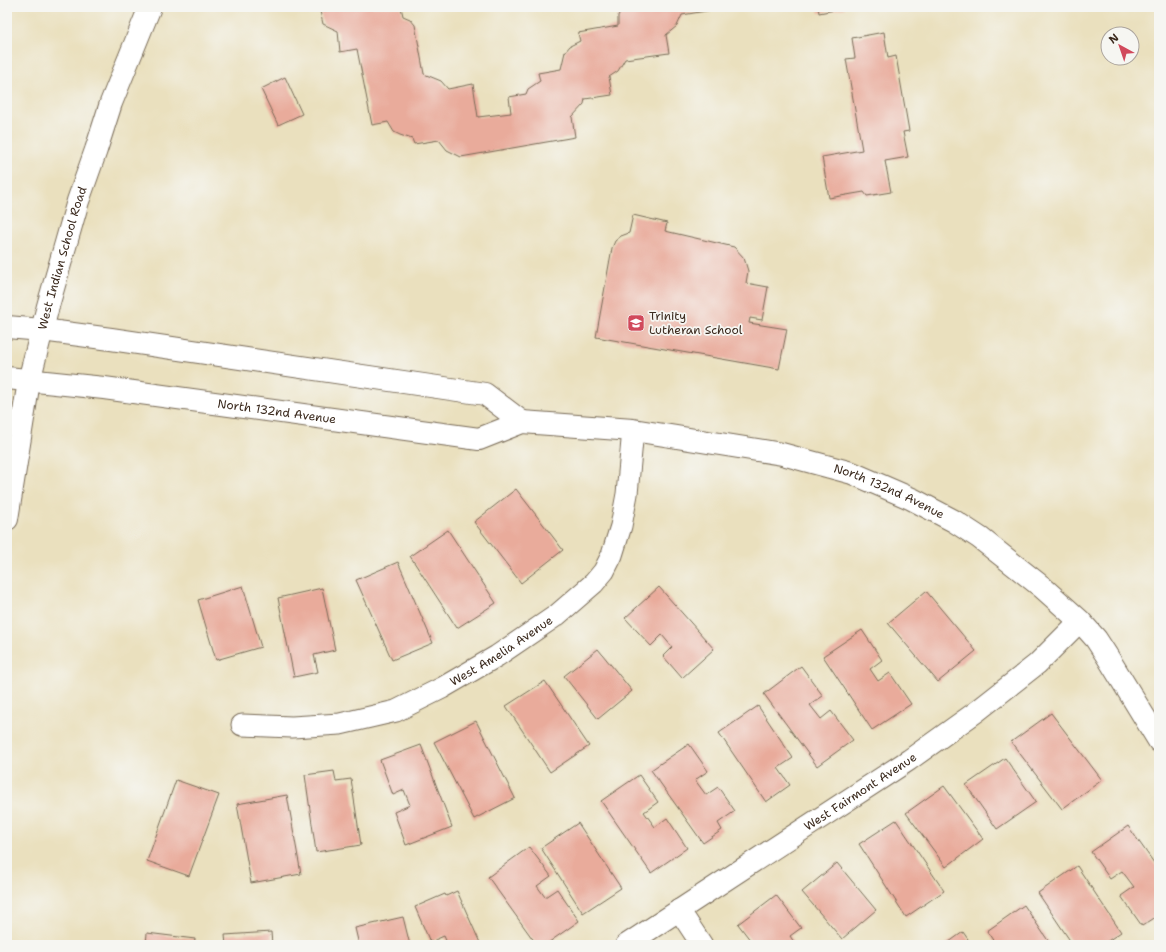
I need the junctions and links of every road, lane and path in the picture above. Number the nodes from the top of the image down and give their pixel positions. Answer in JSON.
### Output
{"nodes":[{"id":1,"x":150,"y":7,"type":"edge"},
{"id":2,"x":7,"y":327,"type":"edge"},
{"id":3,"x":42,"y":330,"type":"junction"},
{"id":4,"x":7,"y":378,"type":"edge"},
{"id":5,"x":29,"y":381,"type":"junction"},
{"id":6,"x":522,"y":422,"type":"junction"},
{"id":7,"x":632,"y":430,"type":"junction"},
{"id":8,"x":7,"y":519,"type":"edge"},
{"id":9,"x":1080,"y":620,"type":"junction"},
{"id":10,"x":242,"y":725,"type":"dead end"},
{"id":11,"x":1159,"y":740,"type":"edge"},
{"id":12,"x":679,"y":910,"type":"junction"},
{"id":13,"x":626,"y":945,"type":"edge"},
{"id":14,"x":702,"y":945,"type":"edge"}],
"edges":[{"from":1,"to":3,"type":"street","name":"West Indian School Road"},
{"from":2,"to":3,"type":"street"},
{"from":3,"to":5,"type":"street","name":"West Indian School Road"},
{"from":3,"to":6,"type":"street"},
{"from":4,"to":5,"type":"street","name":"North 132nd Avenue"},
{"from":5,"to":6,"type":"street","name":"North 132nd Avenue"},
{"from":5,"to":8,"type":"street","name":"West Indian School Road"},
{"from":6,"to":7,"type":"street","name":"North 132nd Avenue"},
{"from":7,"to":9,"type":"street","name":"North 132nd Avenue"},
{"from":7,"to":10,"type":"street","name":"West Amelia Avenue"},
{"from":9,"to":11,"type":"street","name":"North 132nd Avenue"},
{"from":9,"to":12,"type":"street","name":"West Fairmont Avenue"},
{"from":12,"to":13,"type":"street","name":"West Fairmont Avenue"},
{"from":12,"to":14,"type":"street"}]}
